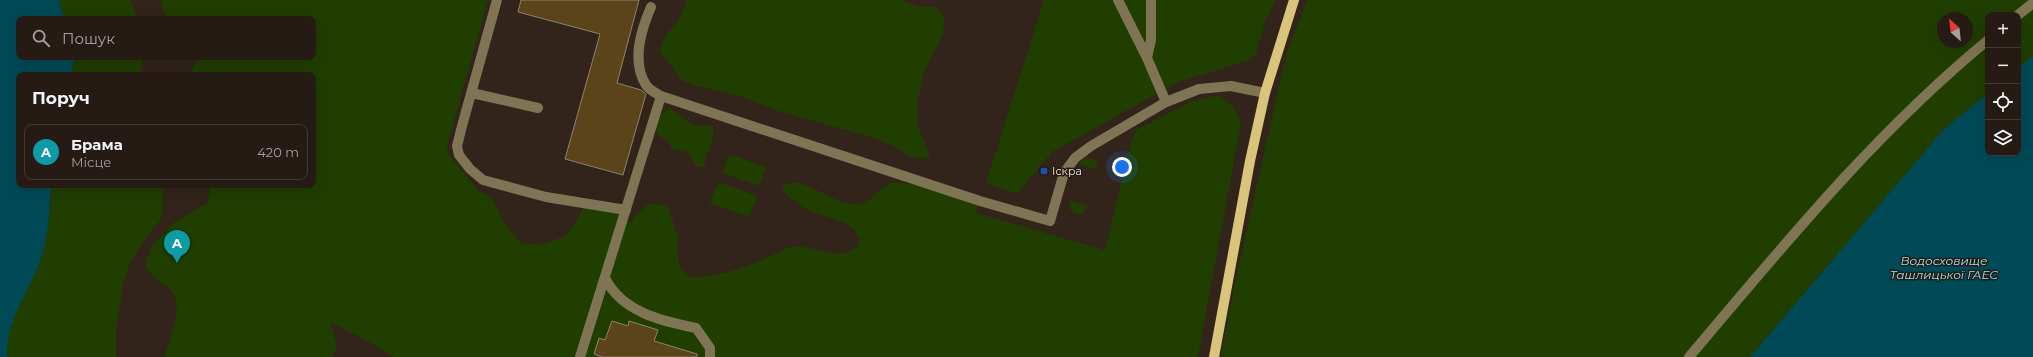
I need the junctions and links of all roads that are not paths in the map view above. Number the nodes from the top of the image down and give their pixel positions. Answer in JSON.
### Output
{"nodes":[{"id":1,"x":497,"y":0,"type":"edge"},
{"id":2,"x":1118,"y":0,"type":"edge"},
{"id":3,"x":1151,"y":0,"type":"edge"},
{"id":4,"x":1294,"y":0,"type":"edge"},
{"id":5,"x":2033,"y":3,"type":"edge"},
{"id":6,"x":651,"y":7,"type":"dead end"},
{"id":7,"x":2021,"y":13,"type":"edge"},
{"id":8,"x":1985,"y":42,"type":"edge"},
{"id":9,"x":1147,"y":58,"type":"junction"},
{"id":10,"x":472,"y":93,"type":"junction"},
{"id":11,"x":1265,"y":93,"type":"junction"},
{"id":12,"x":661,"y":96,"type":"junction"},
{"id":13,"x":1166,"y":102,"type":"junction"},
{"id":14,"x":538,"y":108,"type":"dead end"},
{"id":15,"x":626,"y":210,"type":"junction"},
{"id":16,"x":605,"y":278,"type":"junction"},
{"id":17,"x":580,"y":357,"type":"edge"},
{"id":18,"x":710,"y":357,"type":"edge"},
{"id":19,"x":1214,"y":357,"type":"edge"},
{"id":20,"x":1689,"y":357,"type":"edge"}],
"edges":[{"from":1,"to":10,"type":"lane"},
{"from":2,"to":9,"type":"lane"},
{"from":3,"to":9,"type":"lane"},
{"from":4,"to":11,"type":"main road"},
{"from":5,"to":7,"type":"lane"},
{"from":6,"to":12,"type":"lane"},
{"from":8,"to":20,"type":"lane"},
{"from":9,"to":13,"type":"lane"},
{"from":10,"to":14,"type":"lane"},
{"from":10,"to":15,"type":"lane"},
{"from":11,"to":13,"type":"lane"},
{"from":11,"to":19,"type":"main road"},
{"from":12,"to":13,"type":"lane"},
{"from":12,"to":15,"type":"lane"},
{"from":15,"to":16,"type":"lane"},
{"from":16,"to":17,"type":"lane"},
{"from":16,"to":18,"type":"lane"}]}
